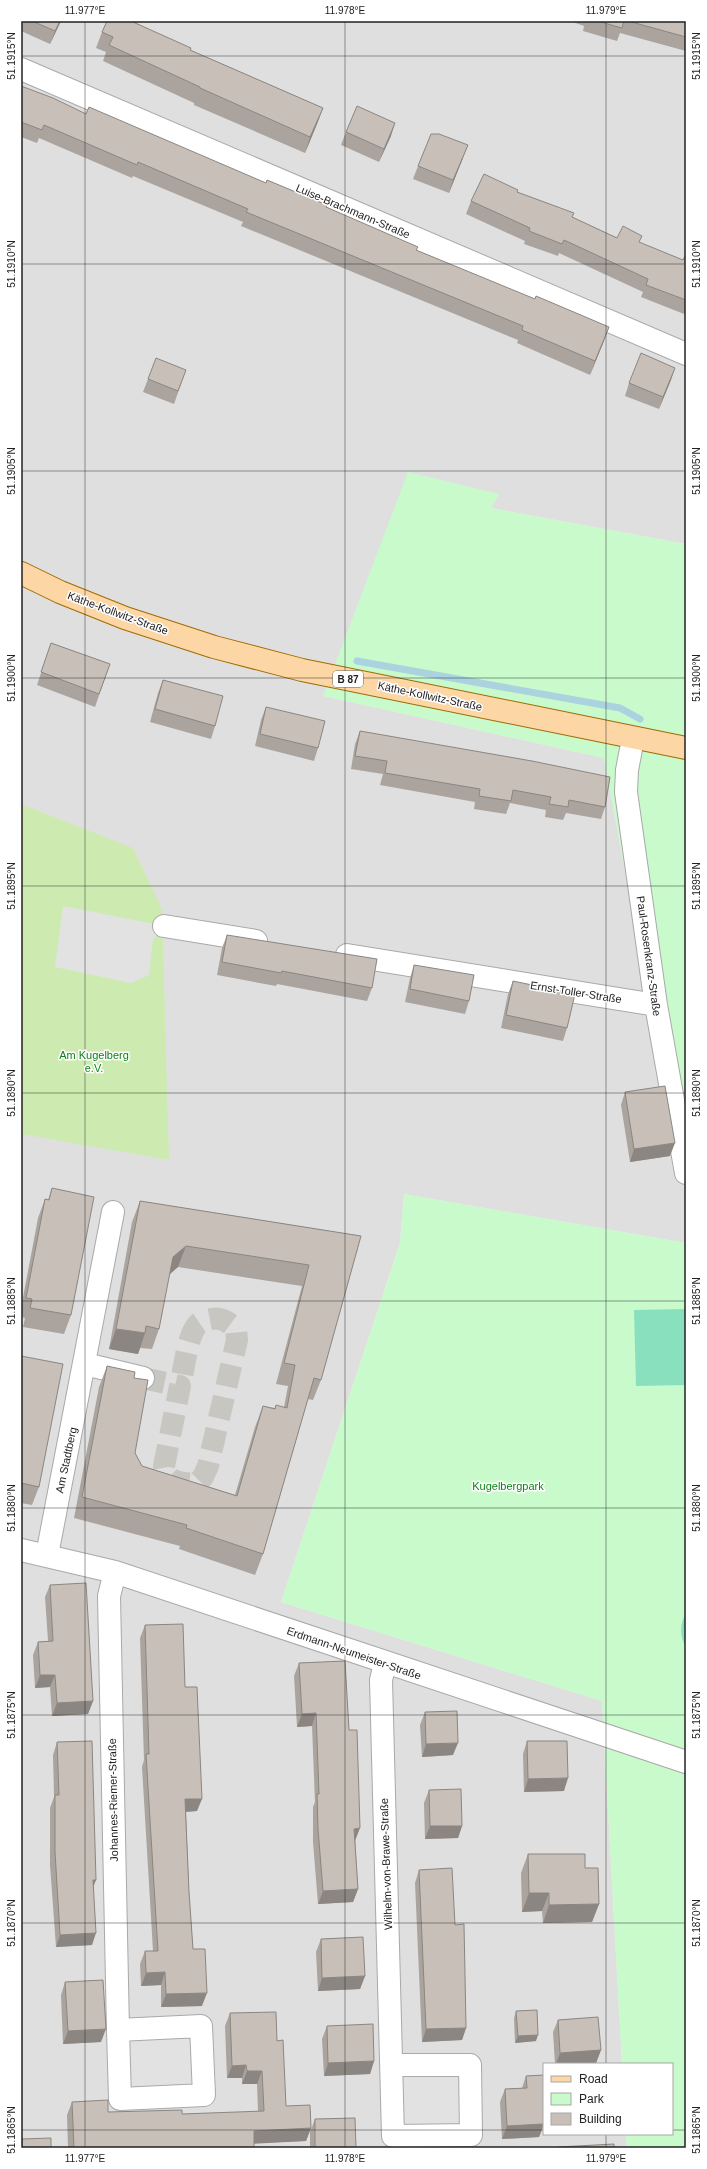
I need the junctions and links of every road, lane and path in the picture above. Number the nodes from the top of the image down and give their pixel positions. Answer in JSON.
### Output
{"nodes":[{"id":1,"x":21,"y":69,"type":"edge"},
{"id":2,"x":686,"y":354,"type":"edge"},
{"id":3,"x":21,"y":573,"type":"edge"},
{"id":4,"x":633,"y":739,"type":"junction"},
{"id":5,"x":686,"y":748,"type":"edge"},
{"id":6,"x":164,"y":926,"type":"dead end"},
{"id":7,"x":273,"y":943,"type":"edge"},
{"id":8,"x":328,"y":952,"type":"edge"},
{"id":9,"x":656,"y":1005,"type":"junction"},
{"id":10,"x":686,"y":1173,"type":"edge"},
{"id":11,"x":113,"y":1212,"type":"dead end"},
{"id":12,"x":85,"y":1364,"type":"junction"},
{"id":13,"x":144,"y":1378,"type":"tunnel mouth"},
{"id":14,"x":21,"y":1550,"type":"edge"},
{"id":15,"x":47,"y":1555,"type":"junction"},
{"id":16,"x":115,"y":1572,"type":"junction"},
{"id":17,"x":385,"y":1663,"type":"junction"},
{"id":18,"x":686,"y":1762,"type":"edge"},
{"id":19,"x":118,"y":2030,"type":"junction"},
{"id":20,"x":392,"y":2065,"type":"junction"}],
"edges":[{"from":1,"to":2,"type":"street","name":"Luise-Brachmann-Straße"},
{"from":3,"to":4,"type":"main road","name":"Käthe-Kollwitz-Straße","number":"B 87"},
{"from":4,"to":5,"type":"main road","name":"Käthe-Kollwitz-Straße","number":"B 87"},
{"from":4,"to":9,"type":"street","name":"Paul-Rosenkranz-Straße"},
{"from":6,"to":7,"type":"street"},
{"from":8,"to":9,"type":"street","name":"Ernst-Toller-Straße"},
{"from":9,"to":10,"type":"street","name":"Paul-Rosenkranz-Straße"},
{"from":11,"to":12,"type":"street","name":"Am Stadtberg"},
{"from":12,"to":13,"type":"street"},
{"from":12,"to":15,"type":"street","name":"Am Stadtberg"},
{"from":14,"to":15,"type":"street","name":"Erdmann-Neumeister-Straße"},
{"from":15,"to":16,"type":"street","name":"Erdmann-Neumeister-Straße"},
{"from":16,"to":17,"type":"street","name":"Erdmann-Neumeister-Straße"},
{"from":16,"to":19,"type":"street","name":"Johannes-Riemer-Straße"},
{"from":17,"to":18,"type":"street","name":"Erdmann-Neumeister-Straße"},
{"from":17,"to":20,"type":"street","name":"Wilhelm-von-Brawe-Straße"},
{"from":19,"to":19,"type":"street","name":"Johannes-Riemer-Straße"},
{"from":20,"to":20,"type":"street","name":"Wilhelm-von-Brawe-Straße"}]}
